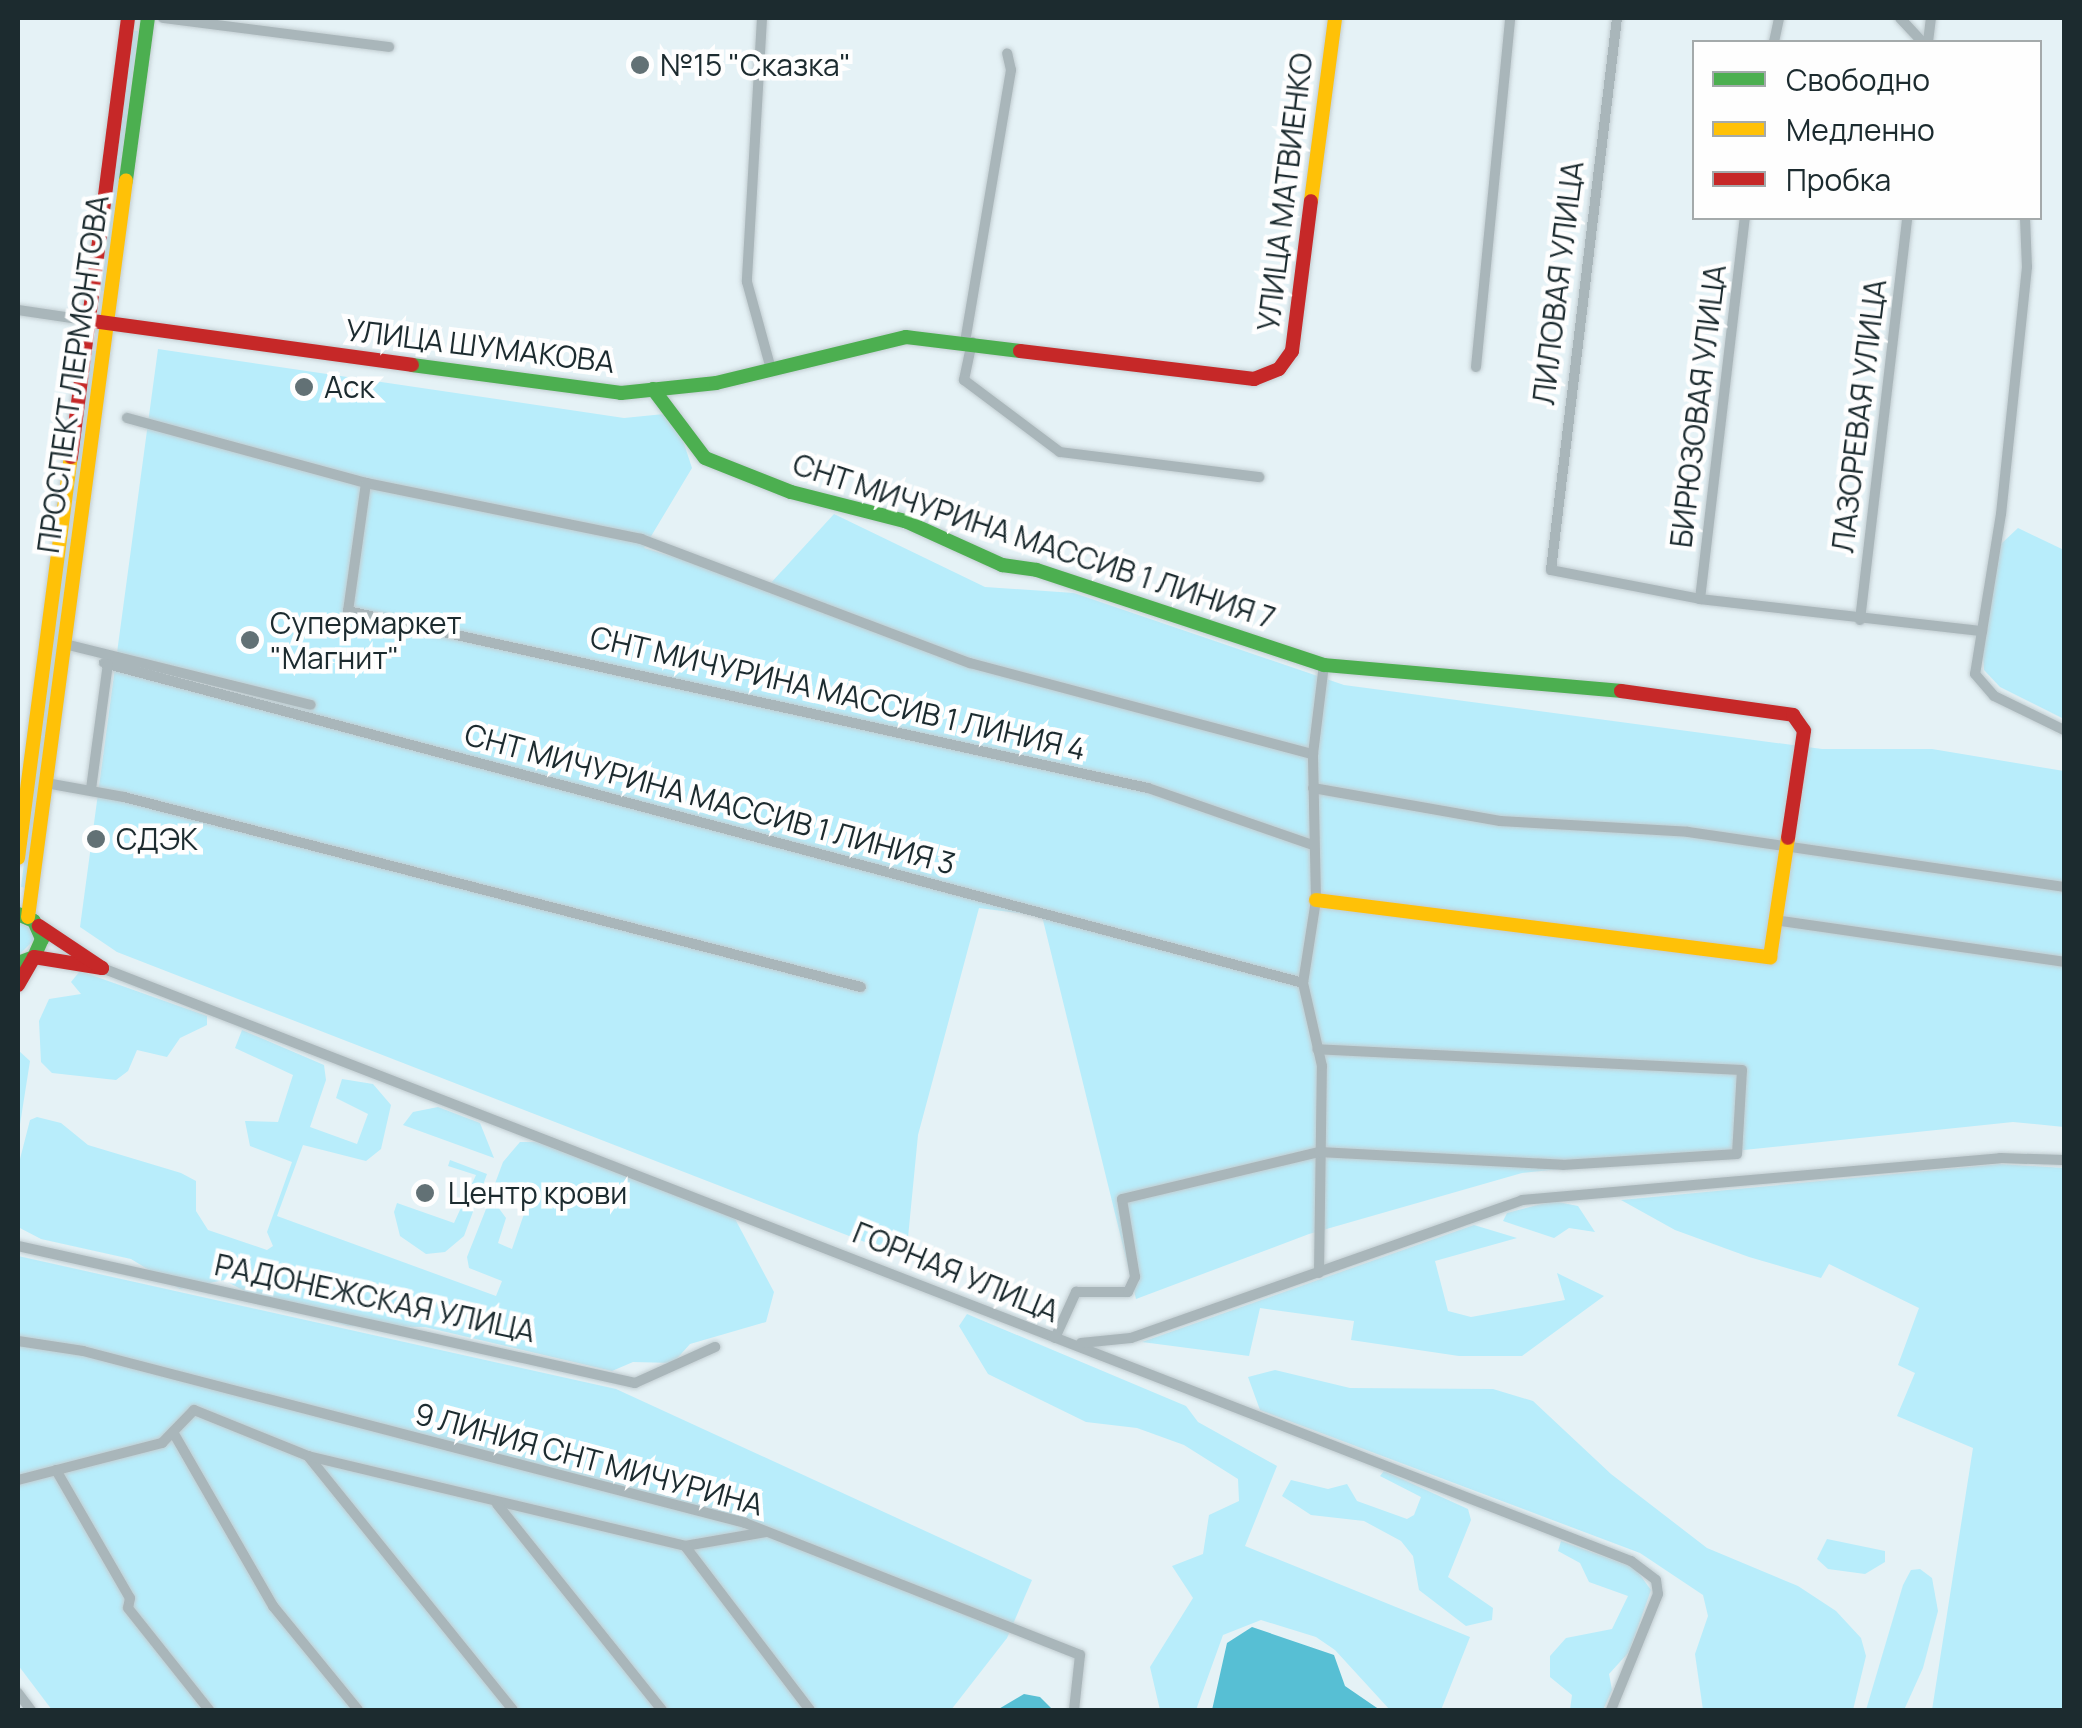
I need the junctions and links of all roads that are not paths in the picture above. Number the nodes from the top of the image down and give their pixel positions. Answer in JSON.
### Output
{"nodes":[{"id":1,"x":128,"y":18,"type":"edge"},
{"id":2,"x":148,"y":18,"type":"edge"},
{"id":3,"x":163,"y":18,"type":"edge"},
{"id":4,"x":762,"y":18,"type":"edge"},
{"id":5,"x":1335,"y":18,"type":"edge"},
{"id":6,"x":1510,"y":18,"type":"edge"},
{"id":7,"x":1617,"y":18,"type":"edge"},
{"id":8,"x":1900,"y":18,"type":"edge"},
{"id":9,"x":1923,"y":40,"type":"edge"},
{"id":10,"x":388,"y":47,"type":"dead end"},
{"id":11,"x":1007,"y":53,"type":"dead end"},
{"id":12,"x":1745,"y":220,"type":"edge"},
{"id":13,"x":1908,"y":220,"type":"edge"},
{"id":14,"x":2025,"y":220,"type":"edge"},
{"id":15,"x":18,"y":310,"type":"edge"},
{"id":16,"x":85,"y":320,"type":"junction"},
{"id":17,"x":108,"y":322,"type":"junction"},
{"id":18,"x":968,"y":342,"type":"junction"},
{"id":19,"x":1476,"y":367,"type":"dead end"},
{"id":20,"x":772,"y":369,"type":"junction"},
{"id":21,"x":1280,"y":369,"type":"joint"},
{"id":22,"x":654,"y":389,"type":"junction"},
{"id":23,"x":127,"y":418,"type":"dead end"},
{"id":24,"x":1259,"y":477,"type":"dead end"},
{"id":25,"x":366,"y":483,"type":"junction"},
{"id":26,"x":1700,"y":599,"type":"junction"},
{"id":27,"x":1860,"y":620,"type":"junction"},
{"id":28,"x":1982,"y":631,"type":"junction"},
{"id":29,"x":64,"y":644,"type":"junction"},
{"id":30,"x":1324,"y":665,"type":"junction"},
{"id":31,"x":311,"y":705,"type":"dead end"},
{"id":32,"x":2064,"y":730,"type":"edge"},
{"id":33,"x":1313,"y":754,"type":"junction"},
{"id":34,"x":46,"y":784,"type":"junction"},
{"id":35,"x":1313,"y":788,"type":"junction"},
{"id":36,"x":91,"y":789,"type":"junction"},
{"id":37,"x":1784,"y":844,"type":"junction"},
{"id":38,"x":1312,"y":845,"type":"junction"},
{"id":39,"x":18,"y":858,"type":"edge"},
{"id":40,"x":2064,"y":887,"type":"edge"},
{"id":41,"x":1316,"y":900,"type":"junction"},
{"id":42,"x":28,"y":919,"type":"edge"},
{"id":43,"x":1774,"y":920,"type":"junction"},
{"id":44,"x":34,"y":957,"type":"junction"},
{"id":45,"x":2064,"y":962,"type":"edge"},
{"id":46,"x":18,"y":963,"type":"edge"},
{"id":47,"x":102,"y":968,"type":"junction"},
{"id":48,"x":1303,"y":983,"type":"junction"},
{"id":49,"x":18,"y":985,"type":"edge"},
{"id":50,"x":861,"y":987,"type":"dead end"},
{"id":51,"x":1318,"y":1049,"type":"junction"},
{"id":52,"x":1319,"y":1152,"type":"junction"},
{"id":53,"x":2064,"y":1160,"type":"edge"},
{"id":54,"x":18,"y":1246,"type":"edge"},
{"id":55,"x":1320,"y":1272,"type":"junction"},
{"id":56,"x":1055,"y":1338,"type":"junction"},
{"id":57,"x":18,"y":1341,"type":"edge"},
{"id":58,"x":715,"y":1347,"type":"dead end"},
{"id":59,"x":173,"y":1432,"type":"junction"},
{"id":60,"x":308,"y":1456,"type":"junction"},
{"id":61,"x":56,"y":1470,"type":"junction"},
{"id":62,"x":18,"y":1480,"type":"edge"},
{"id":63,"x":496,"y":1504,"type":"junction"},
{"id":64,"x":767,"y":1532,"type":"junction"},
{"id":65,"x":685,"y":1546,"type":"junction"},
{"id":66,"x":18,"y":1693,"type":"edge"},
{"id":67,"x":31,"y":1710,"type":"edge"},
{"id":68,"x":209,"y":1710,"type":"edge"},
{"id":69,"x":358,"y":1710,"type":"edge"},
{"id":70,"x":513,"y":1710,"type":"edge"},
{"id":71,"x":662,"y":1710,"type":"edge"},
{"id":72,"x":810,"y":1710,"type":"edge"},
{"id":73,"x":1074,"y":1710,"type":"edge"},
{"id":74,"x":1611,"y":1710,"type":"edge"}],
"edges":[{"from":1,"to":16,"type":"street","name":"ПРОСПЕКТ ЛЕРМОНТОВА"},
{"from":2,"to":17,"type":"street","name":"ПРОСПЕКТ ЛЕРМОНТОВА"},
{"from":3,"to":10,"type":"street"},
{"from":4,"to":20,"type":"street"},
{"from":5,"to":21,"type":"street","name":"УЛИЦА МАТВИЕНКО"},
{"from":6,"to":19,"type":"street"},
{"from":7,"to":26,"type":"street","name":"ЛИЛОВАЯ УЛИЦА"},
{"from":8,"to":9,"type":"street"},
{"from":11,"to":18,"type":"street"},
{"from":12,"to":26,"type":"street","name":"БИРЮЗОВАЯ УЛИЦА"},
{"from":13,"to":27,"type":"street","name":"ЛАЗОРЕВАЯ УЛИЦА"},
{"from":14,"to":28,"type":"street"},
{"from":15,"to":16,"type":"street"},
{"from":16,"to":17,"type":"street","name":"УЛИЦА ШУМАКОВА"},
{"from":16,"to":39,"type":"street","name":"ПРОСПЕКТ ЛЕРМОНТОВА"},
{"from":17,"to":22,"type":"street","name":"УЛИЦА ШУМАКОВА"},
{"from":17,"to":29,"type":"street","name":"ПРОСПЕКТ ЛЕРМОНТОВА"},
{"from":18,"to":20,"type":"street","name":"УЛИЦА ШУМАКОВА"},
{"from":18,"to":21,"type":"street","name":"УЛИЦА ШУМАКОВА"},
{"from":18,"to":24,"type":"street"},
{"from":20,"to":22,"type":"street","name":"УЛИЦА ШУМАКОВА"},
{"from":22,"to":30,"type":"street","name":"СНТ МИЧУРИНА МАССИВ 1 ЛИНИЯ 7"},
{"from":23,"to":25,"type":"street"},
{"from":25,"to":33,"type":"street"},
{"from":25,"to":38,"type":"street","name":"СНТ МИЧУРИНА МАССИВ 1 ЛИНИЯ 4"},
{"from":26,"to":27,"type":"street"},
{"from":27,"to":28,"type":"street"},
{"from":28,"to":32,"type":"street"},
{"from":29,"to":31,"type":"street"},
{"from":29,"to":34,"type":"street","name":"ПРОСПЕКТ ЛЕРМОНТОВА"},
{"from":30,"to":33,"type":"street"},
{"from":30,"to":37,"type":"street","name":"СНТ МИЧУРИНА МАССИВ 1 ЛИНИЯ 7"},
{"from":33,"to":35,"type":"street"},
{"from":34,"to":36,"type":"street"},
{"from":34,"to":42,"type":"street","name":"ПРОСПЕКТ ЛЕРМОНТОВА"},
{"from":35,"to":37,"type":"street"},
{"from":35,"to":38,"type":"street"},
{"from":36,"to":48,"type":"street","name":"СНТ МИЧУРИНА МАССИВ 1 ЛИНИЯ 3"},
{"from":36,"to":50,"type":"street"},
{"from":37,"to":40,"type":"street"},
{"from":37,"to":43,"type":"street"},
{"from":38,"to":41,"type":"street"},
{"from":41,"to":43,"type":"street"},
{"from":41,"to":48,"type":"street"},
{"from":42,"to":44,"type":"street","name":"ПРОСПЕКТ ЛЕРМОНТОВА"},
{"from":42,"to":47,"type":"street"},
{"from":43,"to":45,"type":"street"},
{"from":44,"to":46,"type":"street"},
{"from":44,"to":47,"type":"street"},
{"from":44,"to":49,"type":"street"},
{"from":47,"to":56,"type":"street","name":"ГОРНАЯ УЛИЦА"},
{"from":48,"to":51,"type":"street"},
{"from":51,"to":52,"type":"street"},
{"from":51,"to":52,"type":"street"},
{"from":52,"to":55,"type":"street"},
{"from":52,"to":56,"type":"street"},
{"from":53,"to":55,"type":"street"},
{"from":54,"to":58,"type":"street","name":"РАДОНЕЖСКАЯ УЛИЦА"},
{"from":55,"to":56,"type":"street"},
{"from":56,"to":74,"type":"street","name":"ГОРНАЯ УЛИЦА"},
{"from":57,"to":64,"type":"street","name":"9 ЛИНИЯ СНТ МИЧУРИНА"},
{"from":59,"to":60,"type":"street"},
{"from":59,"to":61,"type":"street"},
{"from":59,"to":69,"type":"street"},
{"from":60,"to":63,"type":"street"},
{"from":60,"to":70,"type":"street"},
{"from":61,"to":62,"type":"street"},
{"from":61,"to":68,"type":"street"},
{"from":63,"to":65,"type":"street"},
{"from":63,"to":71,"type":"street"},
{"from":64,"to":65,"type":"street"},
{"from":64,"to":73,"type":"street","name":"9 ЛИНИЯ СНТ МИЧУРИНА"},
{"from":65,"to":72,"type":"street"},
{"from":66,"to":67,"type":"street"}]}
